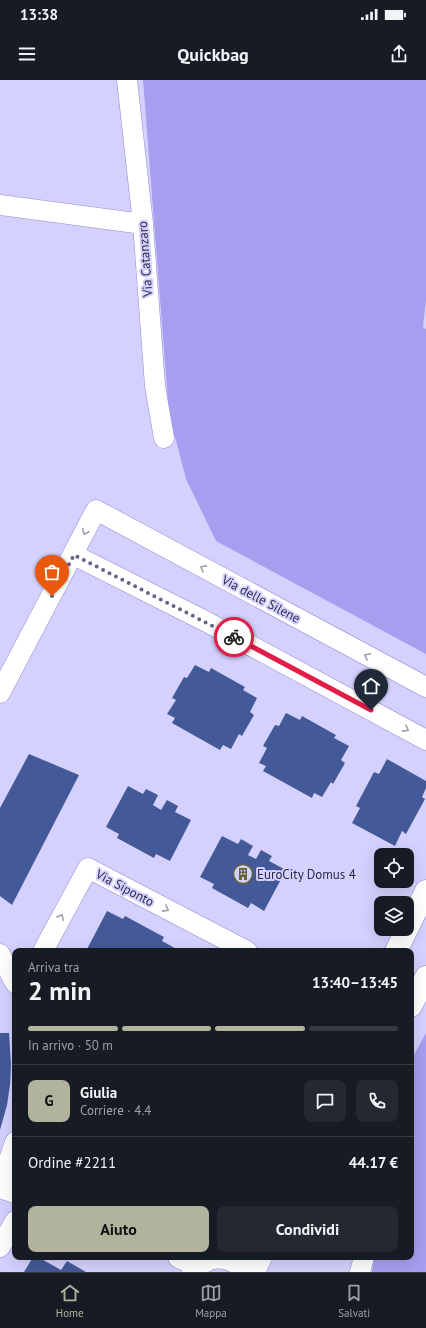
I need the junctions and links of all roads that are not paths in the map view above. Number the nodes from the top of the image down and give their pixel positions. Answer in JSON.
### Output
{"nodes":[{"id":1,"x":127,"y":80,"type":"edge"},
{"id":2,"x":0,"y":205,"type":"edge"},
{"id":3,"x":143,"y":224,"type":"junction"},
{"id":4,"x":164,"y":438,"type":"dead end"},
{"id":5,"x":74,"y":555,"type":"junction"},
{"id":6,"x":426,"y":687,"type":"edge"},
{"id":7,"x":0,"y":693,"type":"edge"},
{"id":8,"x":426,"y":740,"type":"edge"},
{"id":9,"x":426,"y":891,"type":"edge"},
{"id":10,"x":414,"y":915,"type":"edge"},
{"id":11,"x":404,"y":936,"type":"edge"},
{"id":12,"x":45,"y":948,"type":"edge"},
{"id":13,"x":241,"y":948,"type":"edge"},
{"id":14,"x":398,"y":948,"type":"edge"},
{"id":15,"x":0,"y":954,"type":"edge"},
{"id":16,"x":12,"y":977,"type":"edge"},
{"id":17,"x":426,"y":977,"type":"edge"},
{"id":18,"x":414,"y":1000,"type":"edge"},
{"id":19,"x":12,"y":1151,"type":"edge"},
{"id":20,"x":0,"y":1186,"type":"edge"},
{"id":21,"x":12,"y":1191,"type":"edge"},
{"id":22,"x":12,"y":1226,"type":"edge"},
{"id":23,"x":0,"y":1247,"type":"edge"},
{"id":24,"x":168,"y":1260,"type":"edge"},
{"id":25,"x":187,"y":1260,"type":"edge"},
{"id":26,"x":217,"y":1260,"type":"edge"},
{"id":27,"x":232,"y":1260,"type":"edge"},
{"id":28,"x":260,"y":1260,"type":"edge"},
{"id":29,"x":363,"y":1260,"type":"edge"},
{"id":30,"x":206,"y":1262,"type":"edge"},
{"id":31,"x":180,"y":1272,"type":"edge"},
{"id":32,"x":246,"y":1272,"type":"edge"},
{"id":33,"x":254,"y":1272,"type":"edge"},
{"id":34,"x":360,"y":1272,"type":"edge"}],
"edges":[{"from":1,"to":3,"type":"street","name":"Via Catanzaro"},
{"from":2,"to":3,"type":"street"},
{"from":3,"to":4,"type":"street","name":"Via Catanzaro"},
{"from":6,"to":5,"type":"street","name":"Via delle Silene","one_way":true},
{"from":5,"to":7,"type":"street"},
{"from":5,"to":8,"type":"street","one_way":true},
{"from":9,"to":10,"type":"street"},
{"from":11,"to":14,"type":"street"},
{"from":12,"to":13,"type":"street","name":"Via Siponto","one_way":true},
{"from":15,"to":16,"type":"street"},
{"from":17,"to":18,"type":"street"},
{"from":19,"to":20,"type":"street"},
{"from":20,"to":21,"type":"street"},
{"from":22,"to":23,"type":"street"},
{"from":24,"to":31,"type":"street"},
{"from":25,"to":30,"type":"street"},
{"from":26,"to":30,"type":"street"},
{"from":27,"to":32,"type":"street"},
{"from":28,"to":33,"type":"street"},
{"from":29,"to":34,"type":"street"}]}
